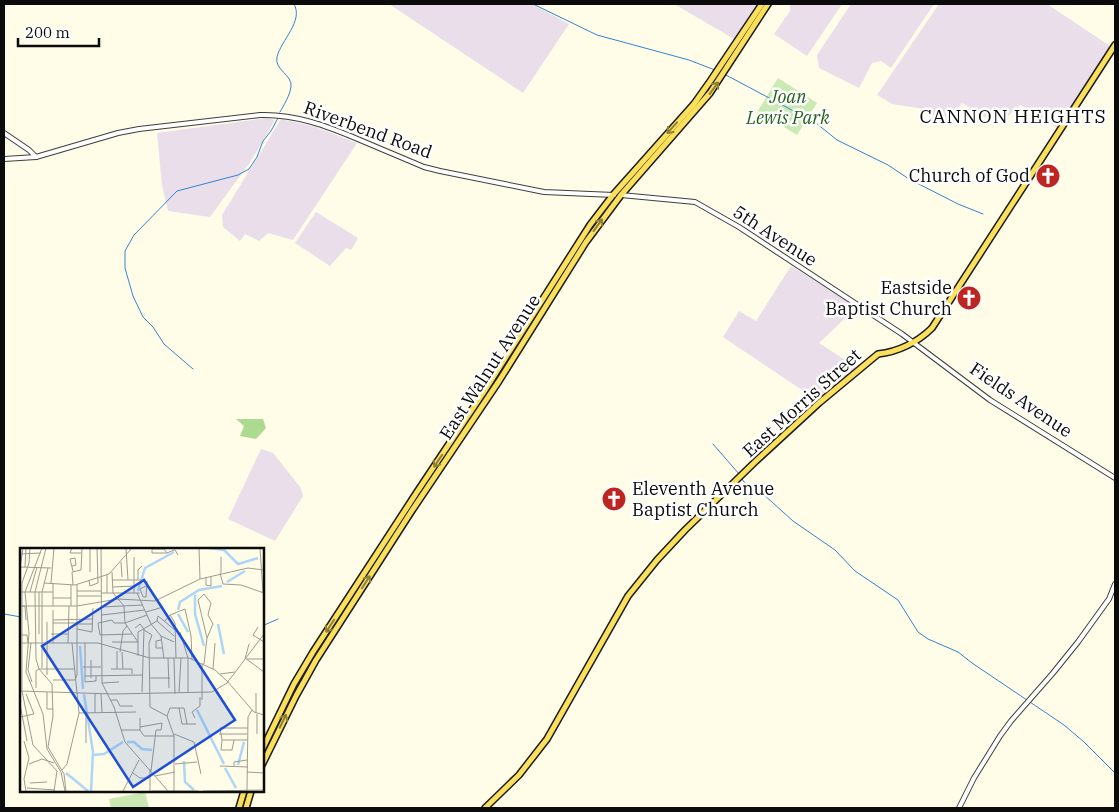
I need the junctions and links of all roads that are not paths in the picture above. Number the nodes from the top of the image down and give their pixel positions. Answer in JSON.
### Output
{"nodes":[{"id":1,"x":762,"y":4,"type":"edge"},
{"id":2,"x":768,"y":4,"type":"edge"},
{"id":3,"x":1115,"y":45,"type":"edge"},
{"id":4,"x":4,"y":133,"type":"edge"},
{"id":5,"x":36,"y":157,"type":"junction"},
{"id":6,"x":4,"y":159,"type":"edge"},
{"id":7,"x":613,"y":195,"type":"junction"},
{"id":8,"x":621,"y":195,"type":"junction"},
{"id":9,"x":695,"y":202,"type":"joint"},
{"id":10,"x":518,"y":339,"type":"junction"},
{"id":11,"x":524,"y":342,"type":"junction"},
{"id":12,"x":914,"y":342,"type":"junction"},
{"id":13,"x":1115,"y":478,"type":"edge"},
{"id":14,"x":1115,"y":584,"type":"edge"},
{"id":15,"x":264,"y":746,"type":"edge"},
{"id":16,"x":264,"y":761,"type":"edge"},
{"id":17,"x":244,"y":792,"type":"edge"},
{"id":18,"x":251,"y":792,"type":"edge"},
{"id":19,"x":239,"y":808,"type":"edge"},
{"id":20,"x":246,"y":808,"type":"edge"},
{"id":21,"x":484,"y":808,"type":"edge"},
{"id":22,"x":959,"y":808,"type":"edge"}],
"edges":[{"from":1,"to":7,"type":"main road","name":"East Walnut Avenue","one_way":true},
{"from":8,"to":2,"type":"main road","name":"East Walnut Avenue","one_way":true},
{"from":3,"to":12,"type":"main road","name":"East Morris Street"},
{"from":4,"to":5,"type":"street"},
{"from":5,"to":6,"type":"street","name":"Riverbend Road"},
{"from":5,"to":7,"type":"street","name":"Riverbend Road"},
{"from":7,"to":8,"type":"street","name":"Riverbend Road"},
{"from":7,"to":10,"type":"main road","name":"East Walnut Avenue"},
{"from":8,"to":9,"type":"street","name":"Riverbend Road"},
{"from":11,"to":8,"type":"main road","name":"East Walnut Avenue","one_way":true},
{"from":9,"to":12,"type":"street","name":"5th Avenue"},
{"from":10,"to":11,"type":"main road"},
{"from":10,"to":15,"type":"main road","name":"East Walnut Avenue","one_way":true},
{"from":16,"to":11,"type":"main road","name":"East Walnut Avenue","one_way":true},
{"from":12,"to":13,"type":"street","name":"Fields Avenue"},
{"from":12,"to":21,"type":"main road","name":"East Morris Street"},
{"from":14,"to":22,"type":"street"},
{"from":17,"to":19,"type":"main road"},
{"from":18,"to":20,"type":"main road"}]}
